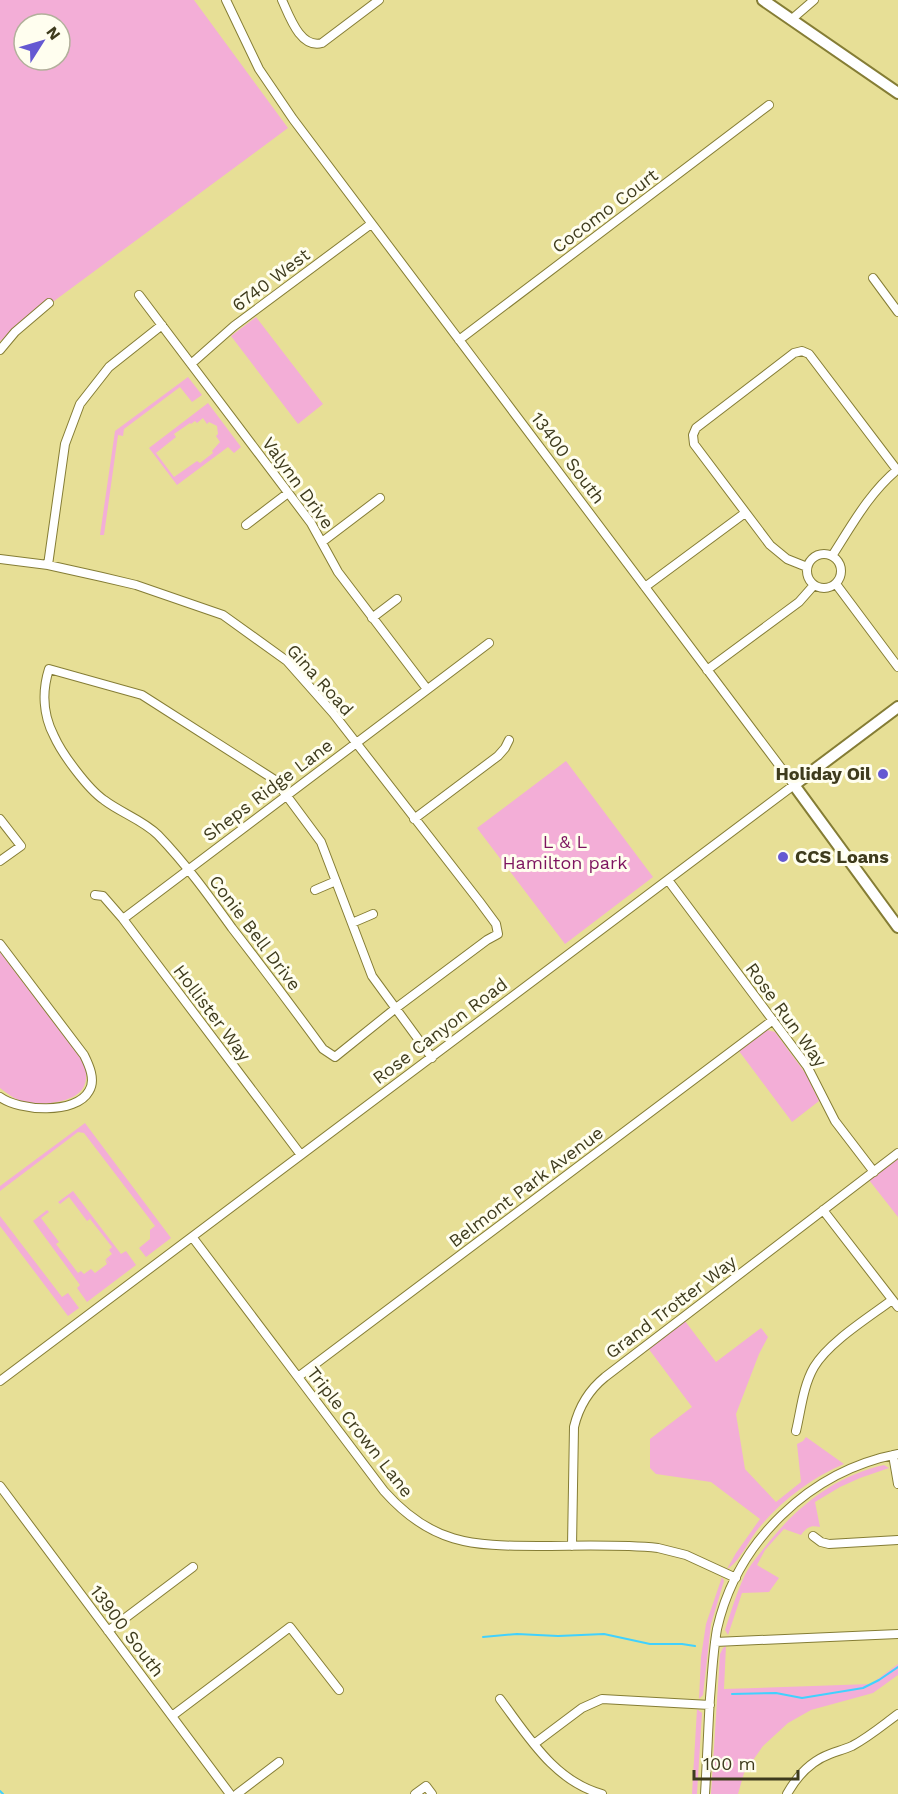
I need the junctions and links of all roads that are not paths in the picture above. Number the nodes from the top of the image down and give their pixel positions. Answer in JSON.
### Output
{"nodes":[{"id":1,"x":226,"y":0,"type":"edge"},
{"id":2,"x":282,"y":0,"type":"edge"},
{"id":3,"x":379,"y":0,"type":"edge"},
{"id":4,"x":764,"y":0,"type":"edge"},
{"id":5,"x":814,"y":0,"type":"edge"},
{"id":6,"x":792,"y":19,"type":"junction"},
{"id":7,"x":898,"y":93,"type":"edge"},
{"id":8,"x":769,"y":105,"type":"dead end"},
{"id":9,"x":371,"y":224,"type":"junction"},
{"id":10,"x":873,"y":278,"type":"dead end"},
{"id":11,"x":139,"y":295,"type":"dead end"},
{"id":12,"x":49,"y":303,"type":"dead end"},
{"id":13,"x":898,"y":312,"type":"edge"},
{"id":14,"x":162,"y":325,"type":"junction"},
{"id":15,"x":459,"y":340,"type":"junction"},
{"id":16,"x":0,"y":350,"type":"edge"},
{"id":17,"x":191,"y":364,"type":"junction"},
{"id":18,"x":897,"y":470,"type":"edge"},
{"id":19,"x":288,"y":493,"type":"junction"},
{"id":20,"x":380,"y":498,"type":"dead end"},
{"id":21,"x":746,"y":513,"type":"junction"},
{"id":22,"x":246,"y":525,"type":"dead end"},
{"id":23,"x":322,"y":542,"type":"junction"},
{"id":24,"x":832,"y":556,"type":"junction"},
{"id":25,"x":0,"y":559,"type":"edge"},
{"id":26,"x":48,"y":565,"type":"junction"},
{"id":27,"x":807,"y":567,"type":"junction"},
{"id":28,"x":836,"y":584,"type":"junction"},
{"id":29,"x":814,"y":585,"type":"junction"},
{"id":30,"x":645,"y":587,"type":"junction"},
{"id":31,"x":397,"y":599,"type":"dead end"},
{"id":32,"x":372,"y":618,"type":"junction"},
{"id":33,"x":489,"y":644,"type":"dead end"},
{"id":34,"x":898,"y":667,"type":"edge"},
{"id":35,"x":707,"y":670,"type":"junction"},
{"id":36,"x":427,"y":689,"type":"junction"},
{"id":37,"x":898,"y":707,"type":"edge"},
{"id":38,"x":509,"y":740,"type":"dead end"},
{"id":39,"x":356,"y":743,"type":"junction"},
{"id":40,"x":794,"y":785,"type":"junction"},
{"id":41,"x":287,"y":795,"type":"junction"},
{"id":42,"x":0,"y":819,"type":"edge"},
{"id":43,"x":414,"y":819,"type":"junction"},
{"id":44,"x":0,"y":861,"type":"edge"},
{"id":45,"x":189,"y":869,"type":"junction"},
{"id":46,"x":668,"y":880,"type":"junction"},
{"id":47,"x":336,"y":881,"type":"junction"},
{"id":48,"x":315,"y":890,"type":"dead end"},
{"id":49,"x":95,"y":895,"type":"dead end"},
{"id":50,"x":373,"y":914,"type":"dead end"},
{"id":51,"x":123,"y":919,"type":"junction"},
{"id":52,"x":352,"y":923,"type":"junction"},
{"id":53,"x":898,"y":927,"type":"edge"},
{"id":54,"x":498,"y":934,"type":"joint"},
{"id":55,"x":0,"y":944,"type":"edge"},
{"id":56,"x":396,"y":1008,"type":"junction"},
{"id":57,"x":772,"y":1020,"type":"junction"},
{"id":58,"x":432,"y":1058,"type":"junction"},
{"id":59,"x":1,"y":1099,"type":"edge"},
{"id":60,"x":898,"y":1153,"type":"edge"},
{"id":61,"x":301,"y":1155,"type":"junction"},
{"id":62,"x":874,"y":1172,"type":"junction"},
{"id":63,"x":823,"y":1210,"type":"junction"},
{"id":64,"x":193,"y":1238,"type":"junction"},
{"id":65,"x":892,"y":1300,"type":"junction"},
{"id":66,"x":898,"y":1307,"type":"edge"},
{"id":67,"x":298,"y":1377,"type":"junction"},
{"id":68,"x":0,"y":1381,"type":"edge"},
{"id":69,"x":796,"y":1431,"type":"dead end"},
{"id":70,"x":895,"y":1455,"type":"edge"},
{"id":71,"x":898,"y":1484,"type":"edge"},
{"id":72,"x":0,"y":1486,"type":"edge"},
{"id":73,"x":813,"y":1536,"type":"dead end"},
{"id":74,"x":898,"y":1540,"type":"edge"},
{"id":75,"x":572,"y":1546,"type":"junction"},
{"id":76,"x":193,"y":1567,"type":"dead end"},
{"id":77,"x":736,"y":1578,"type":"junction"},
{"id":78,"x":108,"y":1631,"type":"junction"},
{"id":79,"x":898,"y":1634,"type":"edge"},
{"id":80,"x":715,"y":1642,"type":"junction"},
{"id":81,"x":339,"y":1690,"type":"dead end"},
{"id":82,"x":500,"y":1699,"type":"dead end"},
{"id":83,"x":710,"y":1705,"type":"junction"},
{"id":84,"x":898,"y":1714,"type":"edge"},
{"id":85,"x":172,"y":1716,"type":"junction"},
{"id":86,"x":534,"y":1744,"type":"junction"},
{"id":87,"x":279,"y":1762,"type":"dead end"},
{"id":88,"x":230,"y":1794,"type":"edge"},
{"id":89,"x":237,"y":1794,"type":"edge"},
{"id":90,"x":415,"y":1794,"type":"edge"},
{"id":91,"x":432,"y":1794,"type":"edge"},
{"id":92,"x":602,"y":1794,"type":"edge"},
{"id":93,"x":705,"y":1794,"type":"edge"},
{"id":94,"x":787,"y":1794,"type":"edge"}],
"edges":[{"from":1,"to":9,"type":"street","name":"13400 South"},
{"from":2,"to":3,"type":"street"},
{"from":4,"to":6,"type":"main road"},
{"from":5,"to":6,"type":"street"},
{"from":6,"to":7,"type":"main road"},
{"from":8,"to":15,"type":"street","name":"Cocomo Court"},
{"from":9,"to":15,"type":"street","name":"13400 South"},
{"from":9,"to":17,"type":"street","name":"6740 West"},
{"from":10,"to":13,"type":"street"},
{"from":11,"to":14,"type":"street","name":"Valynn Drive"},
{"from":12,"to":16,"type":"street"},
{"from":14,"to":17,"type":"street","name":"Valynn Drive"},
{"from":14,"to":26,"type":"street"},
{"from":15,"to":30,"type":"street","name":"13400 South"},
{"from":17,"to":19,"type":"street","name":"Valynn Drive"},
{"from":18,"to":21,"type":"street"},
{"from":18,"to":24,"type":"street"},
{"from":19,"to":22,"type":"street"},
{"from":19,"to":23,"type":"street","name":"Valynn Drive"},
{"from":20,"to":23,"type":"street"},
{"from":21,"to":27,"type":"street"},
{"from":21,"to":30,"type":"street"},
{"from":23,"to":32,"type":"street","name":"Valynn Drive"},
{"from":24,"to":27,"type":"street"},
{"from":24,"to":28,"type":"street"},
{"from":25,"to":26,"type":"street","name":"Gina Road"},
{"from":26,"to":39,"type":"street","name":"Gina Road"},
{"from":27,"to":29,"type":"street"},
{"from":28,"to":29,"type":"street"},
{"from":28,"to":34,"type":"street"},
{"from":29,"to":35,"type":"street"},
{"from":30,"to":35,"type":"street","name":"13400 South"},
{"from":31,"to":32,"type":"street"},
{"from":32,"to":36,"type":"street","name":"Valynn Drive"},
{"from":33,"to":36,"type":"street","name":"Sheps Ridge Lane"},
{"from":35,"to":40,"type":"street","name":"13400 South"},
{"from":36,"to":39,"type":"street","name":"Sheps Ridge Lane"},
{"from":37,"to":40,"type":"main road","name":"Rose Canyon Road"},
{"from":38,"to":43,"type":"street"},
{"from":39,"to":41,"type":"street","name":"Sheps Ridge Lane"},
{"from":39,"to":43,"type":"street","name":"Gina Road"},
{"from":40,"to":46,"type":"street","name":"Rose Canyon Road"},
{"from":40,"to":53,"type":"main road","name":"13400 South"},
{"from":41,"to":45,"type":"street","name":"Sheps Ridge Lane"},
{"from":41,"to":45,"type":"street","name":"Conie Bell Drive"},
{"from":41,"to":47,"type":"street"},
{"from":42,"to":44,"type":"street"},
{"from":43,"to":54,"type":"street","name":"Gina Road"},
{"from":45,"to":51,"type":"street","name":"Sheps Ridge Lane"},
{"from":45,"to":56,"type":"street","name":"Conie Bell Drive"},
{"from":46,"to":57,"type":"street","name":"Rose Run Way"},
{"from":46,"to":58,"type":"street","name":"Rose Canyon Road"},
{"from":47,"to":48,"type":"street"},
{"from":47,"to":52,"type":"street"},
{"from":49,"to":51,"type":"street","name":"Hollister Way"},
{"from":50,"to":52,"type":"street"},
{"from":51,"to":61,"type":"street","name":"Hollister Way"},
{"from":52,"to":56,"type":"street"},
{"from":54,"to":56,"type":"street","name":"Conie Bell Drive"},
{"from":55,"to":59,"type":"street"},
{"from":56,"to":58,"type":"street"},
{"from":57,"to":62,"type":"street","name":"Rose Run Way"},
{"from":57,"to":67,"type":"street","name":"Belmont Park Avenue"},
{"from":58,"to":61,"type":"street","name":"Rose Canyon Road"},
{"from":60,"to":62,"type":"street","name":"Grand Trotter Way"},
{"from":61,"to":64,"type":"street","name":"Rose Canyon Road"},
{"from":62,"to":63,"type":"street","name":"Grand Trotter Way"},
{"from":63,"to":65,"type":"street"},
{"from":63,"to":75,"type":"street","name":"Grand Trotter Way"},
{"from":64,"to":67,"type":"street","name":"Triple Crown Lane"},
{"from":64,"to":68,"type":"street","name":"Rose Canyon Road"},
{"from":65,"to":66,"type":"street"},
{"from":65,"to":69,"type":"street"},
{"from":67,"to":75,"type":"street","name":"Triple Crown Lane"},
{"from":70,"to":71,"type":"street"},
{"from":70,"to":77,"type":"street"},
{"from":72,"to":78,"type":"street","name":"13900 South"},
{"from":73,"to":74,"type":"street"},
{"from":75,"to":77,"type":"street","name":"Triple Crown Lane"},
{"from":76,"to":78,"type":"street"},
{"from":77,"to":80,"type":"street"},
{"from":78,"to":85,"type":"street","name":"13900 South"},
{"from":79,"to":80,"type":"street"},
{"from":80,"to":83,"type":"street"},
{"from":81,"to":85,"type":"street"},
{"from":82,"to":86,"type":"street"},
{"from":83,"to":86,"type":"street"},
{"from":83,"to":93,"type":"street"},
{"from":84,"to":94,"type":"street"},
{"from":85,"to":88,"type":"street","name":"13900 South"},
{"from":86,"to":92,"type":"street"},
{"from":87,"to":89,"type":"street"},
{"from":90,"to":91,"type":"street"}]}
